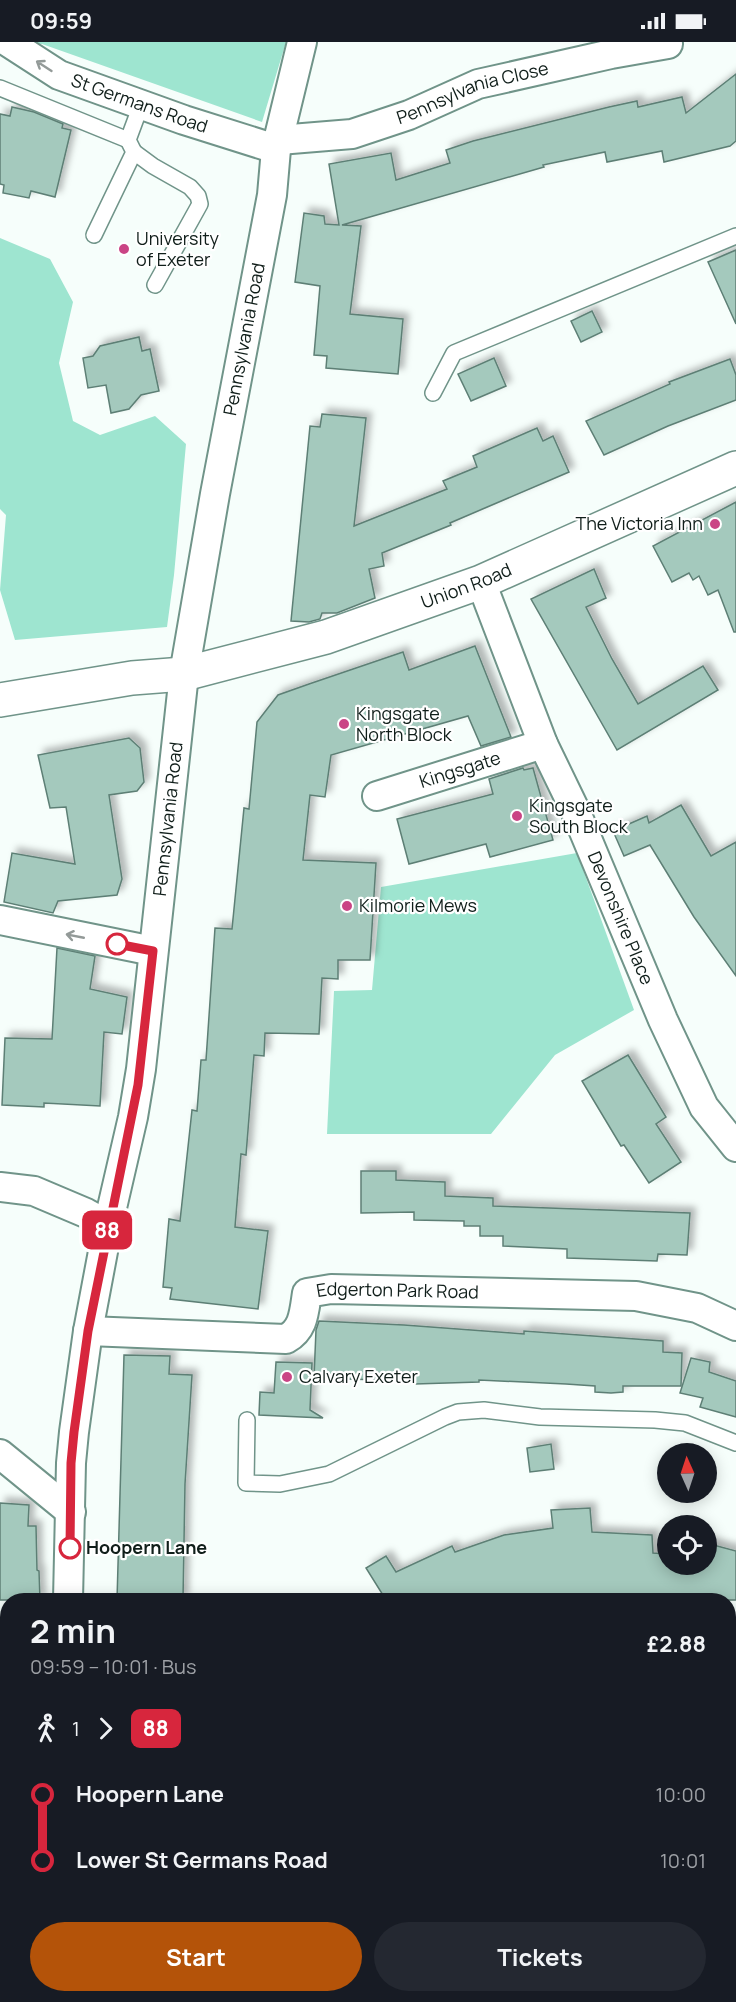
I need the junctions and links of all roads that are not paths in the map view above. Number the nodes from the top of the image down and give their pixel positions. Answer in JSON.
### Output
{"nodes":[{"id":1,"x":8,"y":42,"type":"edge"},
{"id":2,"x":302,"y":42,"type":"edge"},
{"id":3,"x":668,"y":43,"type":"edge"},
{"id":4,"x":0,"y":88,"type":"edge"},
{"id":5,"x":141,"y":105,"type":"junction"},
{"id":6,"x":277,"y":145,"type":"junction"},
{"id":7,"x":131,"y":146,"type":"junction"},
{"id":8,"x":94,"y":235,"type":"dead end"},
{"id":9,"x":736,"y":236,"type":"edge"},
{"id":10,"x":155,"y":285,"type":"dead end"},
{"id":11,"x":434,"y":393,"type":"dead end"},
{"id":12,"x":736,"y":468,"type":"edge"},
{"id":13,"x":481,"y":582,"type":"junction"},
{"id":14,"x":184,"y":674,"type":"junction"},
{"id":15,"x":0,"y":700,"type":"edge"},
{"id":16,"x":543,"y":744,"type":"junction"},
{"id":17,"x":377,"y":796,"type":"dead end"},
{"id":18,"x":0,"y":920,"type":"edge"},
{"id":19,"x":153,"y":951,"type":"junction"},
{"id":20,"x":736,"y":1147,"type":"edge"},
{"id":21,"x":0,"y":1186,"type":"edge"},
{"id":22,"x":108,"y":1225,"type":"junction"},
{"id":23,"x":736,"y":1326,"type":"edge"},
{"id":24,"x":88,"y":1331,"type":"junction"},
{"id":25,"x":247,"y":1420,"type":"dead end"},
{"id":26,"x":736,"y":1443,"type":"edge"},
{"id":27,"x":0,"y":1454,"type":"edge"},
{"id":28,"x":71,"y":1512,"type":"junction"},
{"id":29,"x":68,"y":1593,"type":"edge"}],
"edges":[{"from":5,"to":1,"type":"street","name":"St Germans Road","one_way":true},
{"from":2,"to":6,"type":"street","name":"Pennsylvania Road"},
{"from":3,"to":6,"type":"street","name":"Pennsylvania Close"},
{"from":4,"to":7,"type":"lane"},
{"from":5,"to":6,"type":"street","name":"St Germans Road"},
{"from":5,"to":7,"type":"lane"},
{"from":6,"to":14,"type":"street","name":"Pennsylvania Road"},
{"from":7,"to":8,"type":"lane"},
{"from":7,"to":10,"type":"lane"},
{"from":9,"to":11,"type":"lane"},
{"from":12,"to":13,"type":"street","name":"Union Road"},
{"from":13,"to":14,"type":"street","name":"Union Road"},
{"from":13,"to":16,"type":"street","name":"Devonshire Place"},
{"from":14,"to":15,"type":"street","name":"Union Road"},
{"from":14,"to":19,"type":"street","name":"Pennsylvania Road"},
{"from":16,"to":17,"type":"street","name":"Kingsgate"},
{"from":16,"to":20,"type":"street","name":"Devonshire Place"},
{"from":19,"to":18,"type":"street","one_way":true},
{"from":19,"to":22,"type":"street","name":"Pennsylvania Road"},
{"from":21,"to":22,"type":"street"},
{"from":22,"to":24,"type":"street","name":"Pennsylvania Road"},
{"from":23,"to":24,"type":"street","name":"Edgerton Park Road"},
{"from":24,"to":28,"type":"street","name":"Pennsylvania Road"},
{"from":25,"to":26,"type":"lane"},
{"from":27,"to":28,"type":"street"},
{"from":28,"to":29,"type":"street","name":"Pennsylvania Road"}]}
